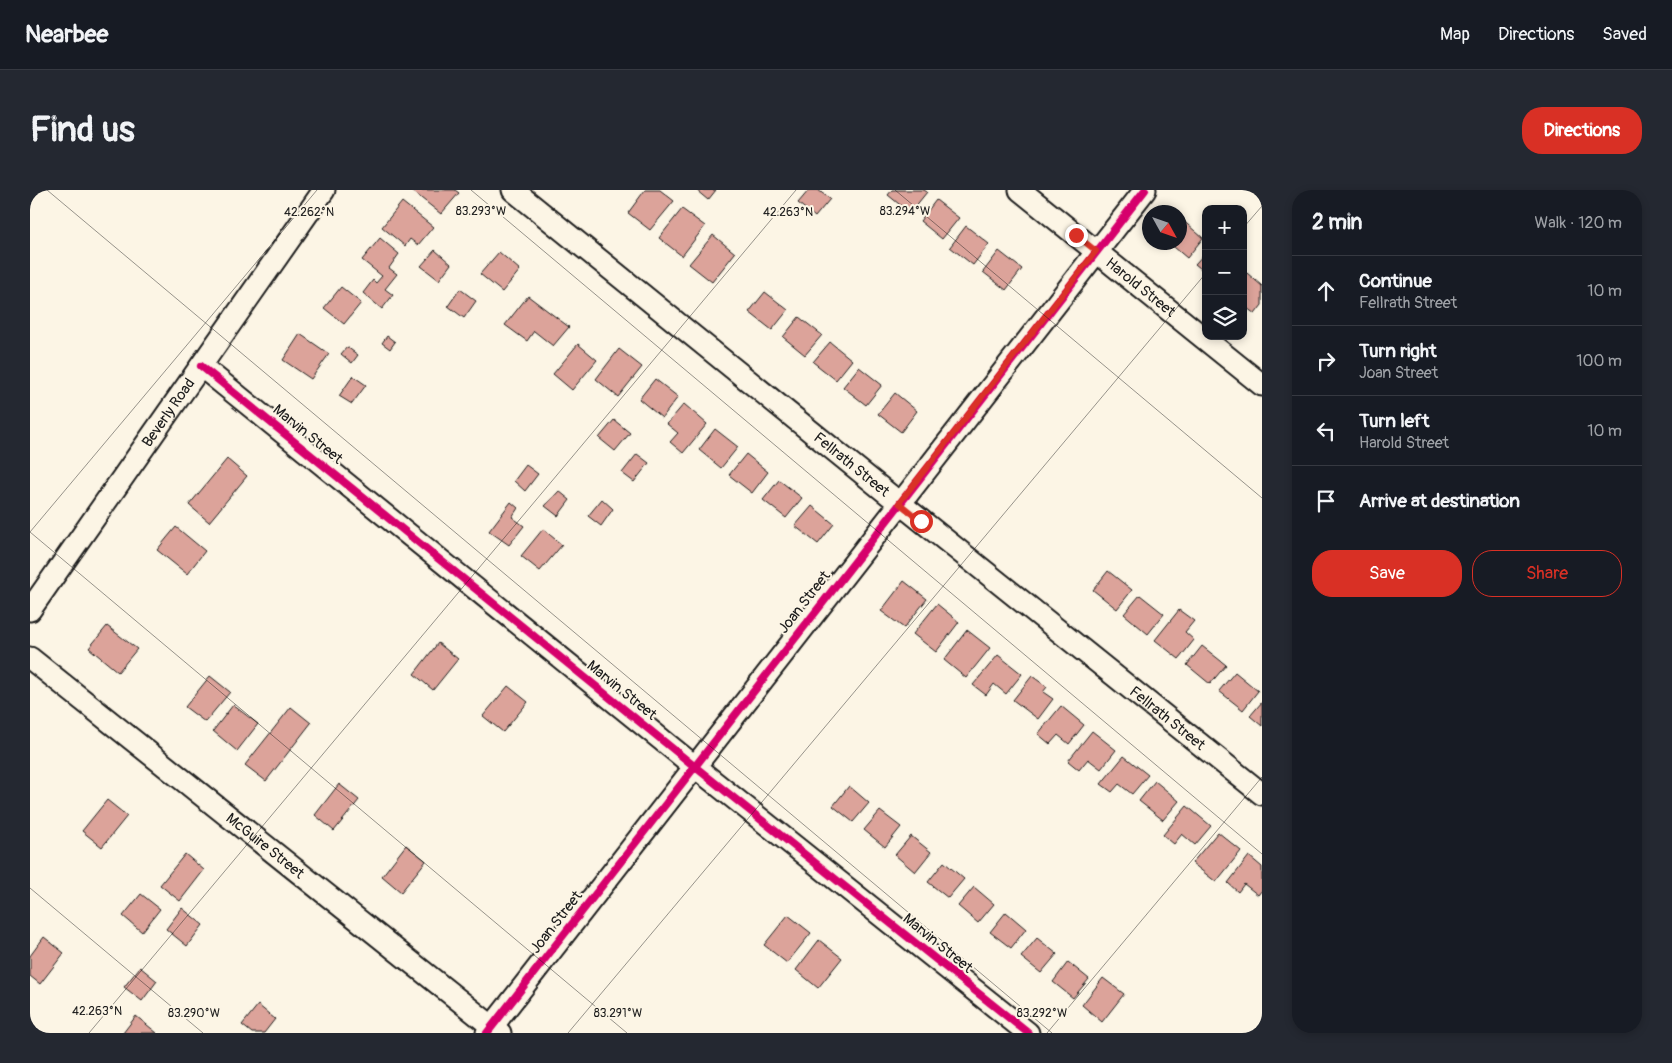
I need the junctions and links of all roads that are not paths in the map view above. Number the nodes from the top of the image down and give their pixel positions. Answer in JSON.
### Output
{"nodes":[{"id":1,"x":324,"y":190,"type":"edge"},
{"id":2,"x":513,"y":190,"type":"edge"},
{"id":3,"x":1020,"y":190,"type":"edge"},
{"id":4,"x":1145,"y":190,"type":"edge"},
{"id":5,"x":1096,"y":251,"type":"junction"},
{"id":6,"x":201,"y":366,"type":"junction"},
{"id":7,"x":1262,"y":385,"type":"edge"},
{"id":8,"x":899,"y":503,"type":"junction"},
{"id":9,"x":30,"y":610,"type":"edge"},
{"id":10,"x":30,"y":658,"type":"edge"},
{"id":11,"x":694,"y":766,"type":"junction"},
{"id":12,"x":1262,"y":794,"type":"edge"},
{"id":13,"x":493,"y":1031,"type":"edge"},
{"id":14,"x":1028,"y":1033,"type":"edge"}],
"edges":[{"from":1,"to":6,"type":"street","name":"Beverly Road"},
{"from":2,"to":8,"type":"street","name":"Fellrath Street"},
{"from":3,"to":5,"type":"street","name":"Harold Street"},
{"from":4,"to":5,"type":"street","name":"Joan Street"},
{"from":5,"to":7,"type":"street","name":"Harold Street"},
{"from":5,"to":8,"type":"street","name":"Joan Street"},
{"from":6,"to":9,"type":"street","name":"Beverly Road"},
{"from":6,"to":11,"type":"street","name":"Marvin Street"},
{"from":8,"to":11,"type":"street","name":"Joan Street"},
{"from":8,"to":12,"type":"street","name":"Fellrath Street"},
{"from":10,"to":13,"type":"street","name":"McGuire Street"},
{"from":11,"to":13,"type":"street","name":"Joan Street"},
{"from":11,"to":14,"type":"street","name":"Marvin Street"}]}
